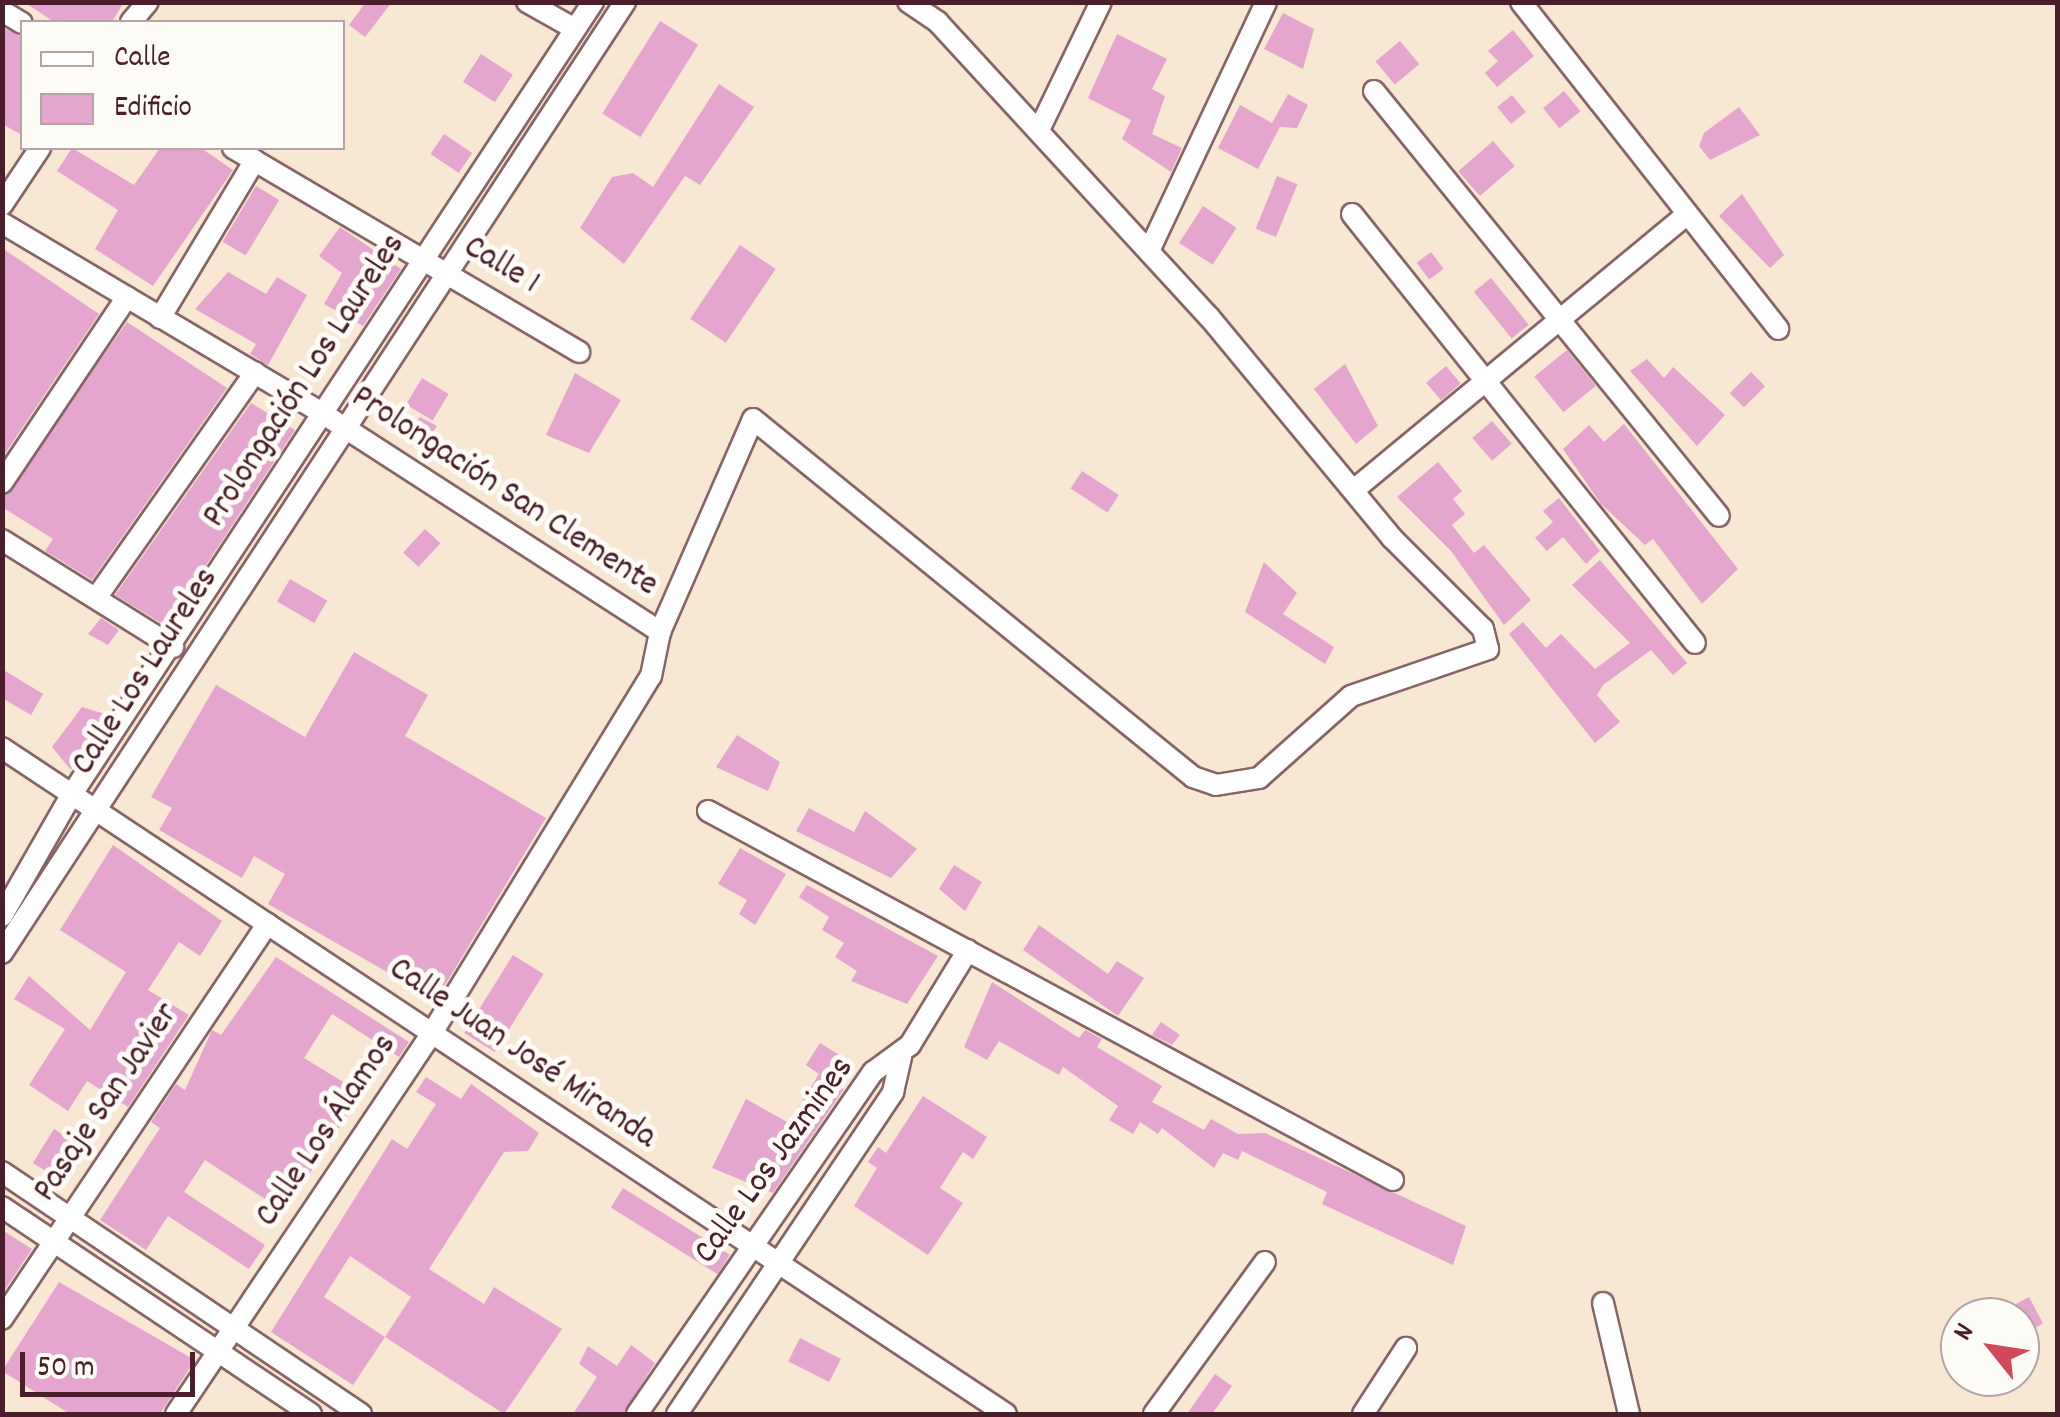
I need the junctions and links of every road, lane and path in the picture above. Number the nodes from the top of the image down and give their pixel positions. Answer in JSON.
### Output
{"nodes":[{"id":1,"x":527,"y":2,"type":"edge"},
{"id":2,"x":593,"y":2,"type":"edge"},
{"id":3,"x":625,"y":2,"type":"edge"},
{"id":4,"x":1101,"y":2,"type":"edge"},
{"id":5,"x":1266,"y":2,"type":"edge"},
{"id":6,"x":1521,"y":2,"type":"edge"},
{"id":7,"x":918,"y":4,"type":"edge"},
{"id":8,"x":575,"y":30,"type":"junction"},
{"id":9,"x":1374,"y":91,"type":"dead end"},
{"id":10,"x":1039,"y":130,"type":"junction"},
{"id":11,"x":39,"y":150,"type":"edge"},
{"id":12,"x":237,"y":150,"type":"edge"},
{"id":13,"x":255,"y":160,"type":"junction"},
{"id":14,"x":2,"y":205,"type":"edge"},
{"id":15,"x":1352,"y":214,"type":"dead end"},
{"id":16,"x":1687,"y":214,"type":"junction"},
{"id":17,"x":2,"y":223,"type":"edge"},
{"id":18,"x":1149,"y":251,"type":"junction"},
{"id":19,"x":423,"y":258,"type":"junction"},
{"id":20,"x":446,"y":271,"type":"junction"},
{"id":21,"x":127,"y":297,"type":"junction"},
{"id":22,"x":160,"y":318,"type":"junction"},
{"id":23,"x":1562,"y":322,"type":"junction"},
{"id":24,"x":1778,"y":329,"type":"dead end"},
{"id":25,"x":579,"y":352,"type":"dead end"},
{"id":26,"x":255,"y":373,"type":"junction"},
{"id":27,"x":1490,"y":386,"type":"junction"},
{"id":28,"x":322,"y":413,"type":"junction"},
{"id":29,"x":343,"y":426,"type":"junction"},
{"id":30,"x":2,"y":483,"type":"edge"},
{"id":31,"x":1355,"y":490,"type":"junction"},
{"id":32,"x":1720,"y":516,"type":"dead end"},
{"id":33,"x":2,"y":540,"type":"edge"},
{"id":34,"x":96,"y":598,"type":"junction"},
{"id":35,"x":660,"y":632,"type":"junction"},
{"id":36,"x":1695,"y":644,"type":"dead end"},
{"id":37,"x":173,"y":647,"type":"junction"},
{"id":38,"x":2,"y":748,"type":"edge"},
{"id":39,"x":72,"y":794,"type":"junction"},
{"id":40,"x":95,"y":810,"type":"junction"},
{"id":41,"x":708,"y":811,"type":"dead end"},
{"id":42,"x":2,"y":916,"type":"edge"},
{"id":43,"x":267,"y":924,"type":"junction"},
{"id":44,"x":968,"y":950,"type":"junction"},
{"id":45,"x":2,"y":953,"type":"edge"},
{"id":46,"x":432,"y":1033,"type":"junction"},
{"id":47,"x":901,"y":1056,"type":"junction"},
{"id":48,"x":2,"y":1172,"type":"edge"},
{"id":49,"x":1393,"y":1180,"type":"dead end"},
{"id":50,"x":2,"y":1206,"type":"edge"},
{"id":51,"x":70,"y":1217,"type":"junction"},
{"id":52,"x":54,"y":1240,"type":"junction"},
{"id":53,"x":753,"y":1246,"type":"junction"},
{"id":54,"x":1264,"y":1262,"type":"dead end"},
{"id":55,"x":780,"y":1264,"type":"junction"},
{"id":56,"x":1603,"y":1303,"type":"dead end"},
{"id":57,"x":2,"y":1319,"type":"edge"},
{"id":58,"x":234,"y":1330,"type":"junction"},
{"id":59,"x":1406,"y":1348,"type":"dead end"},
{"id":60,"x":219,"y":1352,"type":"junction"},
{"id":61,"x":176,"y":1414,"type":"edge"},
{"id":62,"x":311,"y":1414,"type":"edge"},
{"id":63,"x":361,"y":1414,"type":"edge"},
{"id":64,"x":638,"y":1414,"type":"edge"},
{"id":65,"x":676,"y":1414,"type":"edge"},
{"id":66,"x":1006,"y":1414,"type":"edge"},
{"id":67,"x":1154,"y":1414,"type":"edge"},
{"id":68,"x":1364,"y":1414,"type":"edge"},
{"id":69,"x":1629,"y":1414,"type":"edge"}],
"edges":[{"from":1,"to":8,"type":"street"},
{"from":2,"to":8,"type":"street","name":"Prolongación Los Laureles"},
{"from":3,"to":20,"type":"street","name":"Prolongación Los Laureles"},
{"from":4,"to":10,"type":"street"},
{"from":5,"to":18,"type":"street"},
{"from":6,"to":16,"type":"street"},
{"from":7,"to":10,"type":"street"},
{"from":8,"to":19,"type":"street","name":"Prolongación Los Laureles"},
{"from":9,"to":23,"type":"street"},
{"from":10,"to":18,"type":"street"},
{"from":11,"to":14,"type":"street"},
{"from":12,"to":13,"type":"street","name":"Calle 1"},
{"from":13,"to":19,"type":"street","name":"Calle 1"},
{"from":13,"to":22,"type":"street"},
{"from":15,"to":27,"type":"street"},
{"from":16,"to":23,"type":"street"},
{"from":16,"to":24,"type":"street"},
{"from":17,"to":21,"type":"street","name":"Prolongación San Clemente"},
{"from":18,"to":31,"type":"street"},
{"from":19,"to":20,"type":"street","name":"Calle 1"},
{"from":19,"to":28,"type":"street","name":"Prolongación Los Laureles"},
{"from":20,"to":25,"type":"street","name":"Calle 1"},
{"from":20,"to":29,"type":"street","name":"Prolongación Los Laureles"},
{"from":21,"to":22,"type":"street","name":"Prolongación San Clemente"},
{"from":21,"to":30,"type":"street"},
{"from":22,"to":26,"type":"street","name":"Prolongación San Clemente"},
{"from":23,"to":27,"type":"street"},
{"from":23,"to":32,"type":"street"},
{"from":26,"to":28,"type":"street","name":"Prolongación San Clemente"},
{"from":26,"to":34,"type":"street"},
{"from":27,"to":31,"type":"street"},
{"from":27,"to":36,"type":"street"},
{"from":28,"to":29,"type":"street","name":"Prolongación San Clemente"},
{"from":28,"to":37,"type":"street","name":"Prolongación Los Laureles"},
{"from":29,"to":35,"type":"street","name":"Prolongación San Clemente"},
{"from":29,"to":40,"type":"street","name":"Calle Los Laureles"},
{"from":31,"to":35,"type":"street","name":"Calle Los Álamos"},
{"from":33,"to":34,"type":"street"},
{"from":34,"to":37,"type":"street"},
{"from":35,"to":46,"type":"street","name":"Calle Los Álamos"},
{"from":37,"to":39,"type":"street","name":"Prolongación Los Laureles"},
{"from":38,"to":39,"type":"street","name":"Calle Juan José Miranda"},
{"from":39,"to":40,"type":"street","name":"Calle Juan José Miranda"},
{"from":39,"to":42,"type":"street","name":"Calle Los Laureles"},
{"from":40,"to":43,"type":"street","name":"Calle Juan José Miranda"},
{"from":40,"to":45,"type":"street","name":"Calle Los Laureles"},
{"from":41,"to":44,"type":"street"},
{"from":43,"to":46,"type":"street","name":"Calle Juan José Miranda"},
{"from":43,"to":51,"type":"street","name":"Pasaje San Javier"},
{"from":44,"to":47,"type":"street"},
{"from":44,"to":49,"type":"street"},
{"from":46,"to":53,"type":"street","name":"Calle Juan José Miranda"},
{"from":46,"to":58,"type":"street","name":"Calle Los Álamos"},
{"from":47,"to":53,"type":"street","name":"Calle Los Jazmines"},
{"from":47,"to":55,"type":"street","name":"Calle Los Jazmines"},
{"from":48,"to":51,"type":"street"},
{"from":50,"to":52,"type":"street"},
{"from":51,"to":52,"type":"street","name":"Pasaje San Javier"},
{"from":51,"to":58,"type":"street"},
{"from":52,"to":57,"type":"street","name":"Pasaje San Javier"},
{"from":52,"to":60,"type":"street"},
{"from":53,"to":55,"type":"street","name":"Calle Juan José Miranda"},
{"from":53,"to":64,"type":"street","name":"Calle Los Jazmines"},
{"from":54,"to":67,"type":"street"},
{"from":55,"to":65,"type":"street","name":"Calle Los Jazmines"},
{"from":55,"to":66,"type":"street","name":"Calle Juan José Miranda"},
{"from":56,"to":69,"type":"street"},
{"from":58,"to":60,"type":"street","name":"Calle Los Álamos"},
{"from":58,"to":63,"type":"street"},
{"from":59,"to":68,"type":"street"},
{"from":60,"to":61,"type":"street","name":"Calle Los Álamos"},
{"from":60,"to":62,"type":"street"}]}
